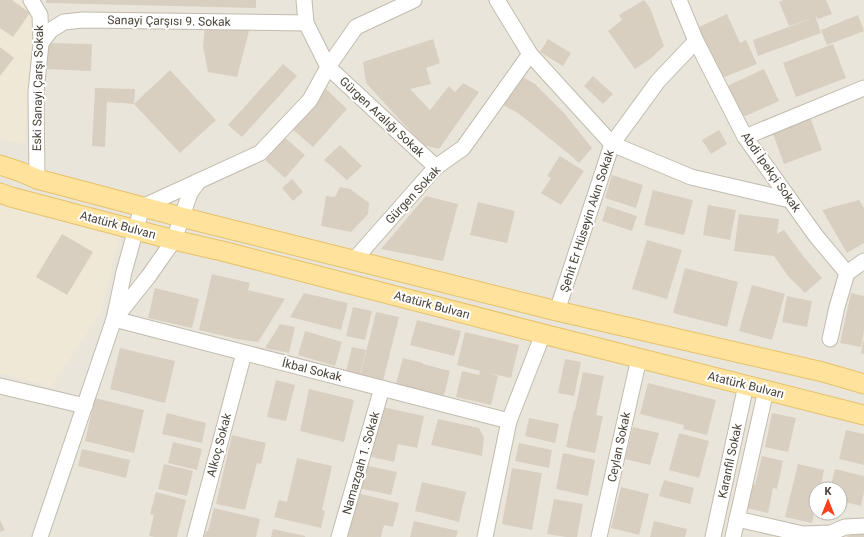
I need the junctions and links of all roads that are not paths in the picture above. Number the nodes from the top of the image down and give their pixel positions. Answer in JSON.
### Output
{"nodes":[{"id":1,"x":31,"y":0,"type":"edge"},
{"id":2,"x":304,"y":0,"type":"edge"},
{"id":3,"x":414,"y":0,"type":"edge"},
{"id":4,"x":497,"y":0,"type":"edge"},
{"id":5,"x":679,"y":0,"type":"edge"},
{"id":6,"x":306,"y":23,"type":"junction"},
{"id":7,"x":696,"y":41,"type":"junction"},
{"id":8,"x":41,"y":43,"type":"junction"},
{"id":9,"x":530,"y":54,"type":"junction"},
{"id":10,"x":328,"y":67,"type":"junction"},
{"id":11,"x":864,"y":88,"type":"edge"},
{"id":12,"x":745,"y":137,"type":"junction"},
{"id":13,"x":612,"y":144,"type":"junction"},
{"id":14,"x":0,"y":165,"type":"edge"},
{"id":15,"x":436,"y":167,"type":"junction"},
{"id":16,"x":37,"y":179,"type":"junction"},
{"id":17,"x":198,"y":182,"type":"junction"},
{"id":18,"x":0,"y":193,"type":"edge"},
{"id":19,"x":790,"y":200,"type":"junction"},
{"id":20,"x":142,"y":207,"type":"junction"},
{"id":21,"x":181,"y":217,"type":"junction"},
{"id":22,"x":136,"y":230,"type":"junction"},
{"id":23,"x":174,"y":240,"type":"junction"},
{"id":24,"x":354,"y":260,"type":"junction"},
{"id":25,"x":864,"y":261,"type":"edge"},
{"id":26,"x":847,"y":273,"type":"junction"},
{"id":27,"x":558,"y":311,"type":"junction"},
{"id":28,"x":114,"y":319,"type":"junction"},
{"id":29,"x":543,"y":334,"type":"junction"},
{"id":30,"x":830,"y":340,"type":"dead end"},
{"id":31,"x":244,"y":353,"type":"junction"},
{"id":32,"x":639,"y":358,"type":"junction"},
{"id":33,"x":864,"y":384,"type":"edge"},
{"id":34,"x":746,"y":385,"type":"junction"},
{"id":35,"x":0,"y":386,"type":"edge"},
{"id":36,"x":382,"y":388,"type":"junction"},
{"id":37,"x":766,"y":390,"type":"junction"},
{"id":38,"x":85,"y":406,"type":"junction"},
{"id":39,"x":864,"y":414,"type":"edge"},
{"id":40,"x":509,"y":421,"type":"junction"},
{"id":41,"x":737,"y":519,"type":"junction"},
{"id":42,"x":864,"y":526,"type":"edge"},
{"id":43,"x":831,"y":535,"type":"edge"},
{"id":44,"x":40,"y":537,"type":"edge"},
{"id":45,"x":195,"y":537,"type":"edge"},
{"id":46,"x":339,"y":537,"type":"edge"},
{"id":47,"x":485,"y":537,"type":"edge"},
{"id":48,"x":599,"y":537,"type":"edge"},
{"id":49,"x":713,"y":537,"type":"edge"},
{"id":50,"x":733,"y":537,"type":"edge"}],
"edges":[{"from":1,"to":8,"type":"street","name":"Eski Sanayi Çarşı Sokak"},
{"from":2,"to":6,"type":"street"},
{"from":3,"to":10,"type":"street"},
{"from":4,"to":9,"type":"street"},
{"from":5,"to":7,"type":"street","name":"Abdi İpekçi Sokak"},
{"from":6,"to":8,"type":"street","name":"Sanayi Çarşısı 9. Sokak"},
{"from":6,"to":10,"type":"street"},
{"from":7,"to":12,"type":"street","name":"Abdi İpekçi Sokak"},
{"from":7,"to":13,"type":"street","name":"Şehit Er Hüseyin Akın Sokak"},
{"from":8,"to":16,"type":"street","name":"Eski Sanayi Çarşı Sokak"},
{"from":9,"to":13,"type":"street"},
{"from":9,"to":15,"type":"street","name":"Gürgen Sokak"},
{"from":10,"to":15,"type":"street","name":"Gürgen Aralığı Sokak"},
{"from":10,"to":17,"type":"street"},
{"from":11,"to":12,"type":"street"},
{"from":12,"to":19,"type":"street","name":"Abdi İpekçi Sokak"},
{"from":13,"to":19,"type":"street"},
{"from":13,"to":27,"type":"street","name":"Şehit Er Hüseyin Akın Sokak"},
{"from":14,"to":16,"type":"main road","name":"Atatürk Bulvarı"},
{"from":15,"to":24,"type":"street","name":"Gürgen Sokak"},
{"from":16,"to":20,"type":"main road","name":"Atatürk Bulvarı"},
{"from":17,"to":20,"type":"street"},
{"from":17,"to":21,"type":"street"},
{"from":18,"to":22,"type":"main road","name":"Atatürk Bulvarı"},
{"from":19,"to":26,"type":"street","name":"Abdi İpekçi Sokak"},
{"from":20,"to":21,"type":"main road","name":"Atatürk Bulvarı"},
{"from":20,"to":22,"type":"street"},
{"from":21,"to":23,"type":"street"},
{"from":21,"to":24,"type":"main road","name":"Atatürk Bulvarı"},
{"from":22,"to":23,"type":"main road","name":"Atatürk Bulvarı"},
{"from":22,"to":28,"type":"street"},
{"from":23,"to":28,"type":"street"},
{"from":23,"to":29,"type":"main road","name":"Atatürk Bulvarı"},
{"from":24,"to":27,"type":"main road","name":"Atatürk Bulvarı"},
{"from":25,"to":26,"type":"street"},
{"from":26,"to":30,"type":"street"},
{"from":27,"to":33,"type":"main road","name":"Atatürk Bulvarı"},
{"from":28,"to":31,"type":"street","name":"İkbal Sokak"},
{"from":28,"to":38,"type":"street"},
{"from":29,"to":32,"type":"main road","name":"Atatürk Bulvarı"},
{"from":29,"to":40,"type":"street"},
{"from":31,"to":36,"type":"street","name":"İkbal Sokak"},
{"from":31,"to":45,"type":"street","name":"Alkoç Sokak"},
{"from":32,"to":34,"type":"main road","name":"Atatürk Bulvarı"},
{"from":32,"to":48,"type":"street","name":"Ceylan Sokak"},
{"from":34,"to":37,"type":"main road","name":"Atatürk Bulvarı"},
{"from":34,"to":49,"type":"street","name":"Karanfil Sokak"},
{"from":35,"to":38,"type":"street"},
{"from":36,"to":40,"type":"street","name":"İkbal Sokak"},
{"from":36,"to":46,"type":"street","name":"Namazgah 1. Sokak"},
{"from":37,"to":39,"type":"main road","name":"Atatürk Bulvarı"},
{"from":37,"to":41,"type":"street","name":"Karanfil Sokak"},
{"from":38,"to":44,"type":"street"},
{"from":40,"to":47,"type":"street"},
{"from":41,"to":43,"type":"street"},
{"from":41,"to":50,"type":"street","name":"Karanfil Sokak"},
{"from":42,"to":43,"type":"street"}]}
